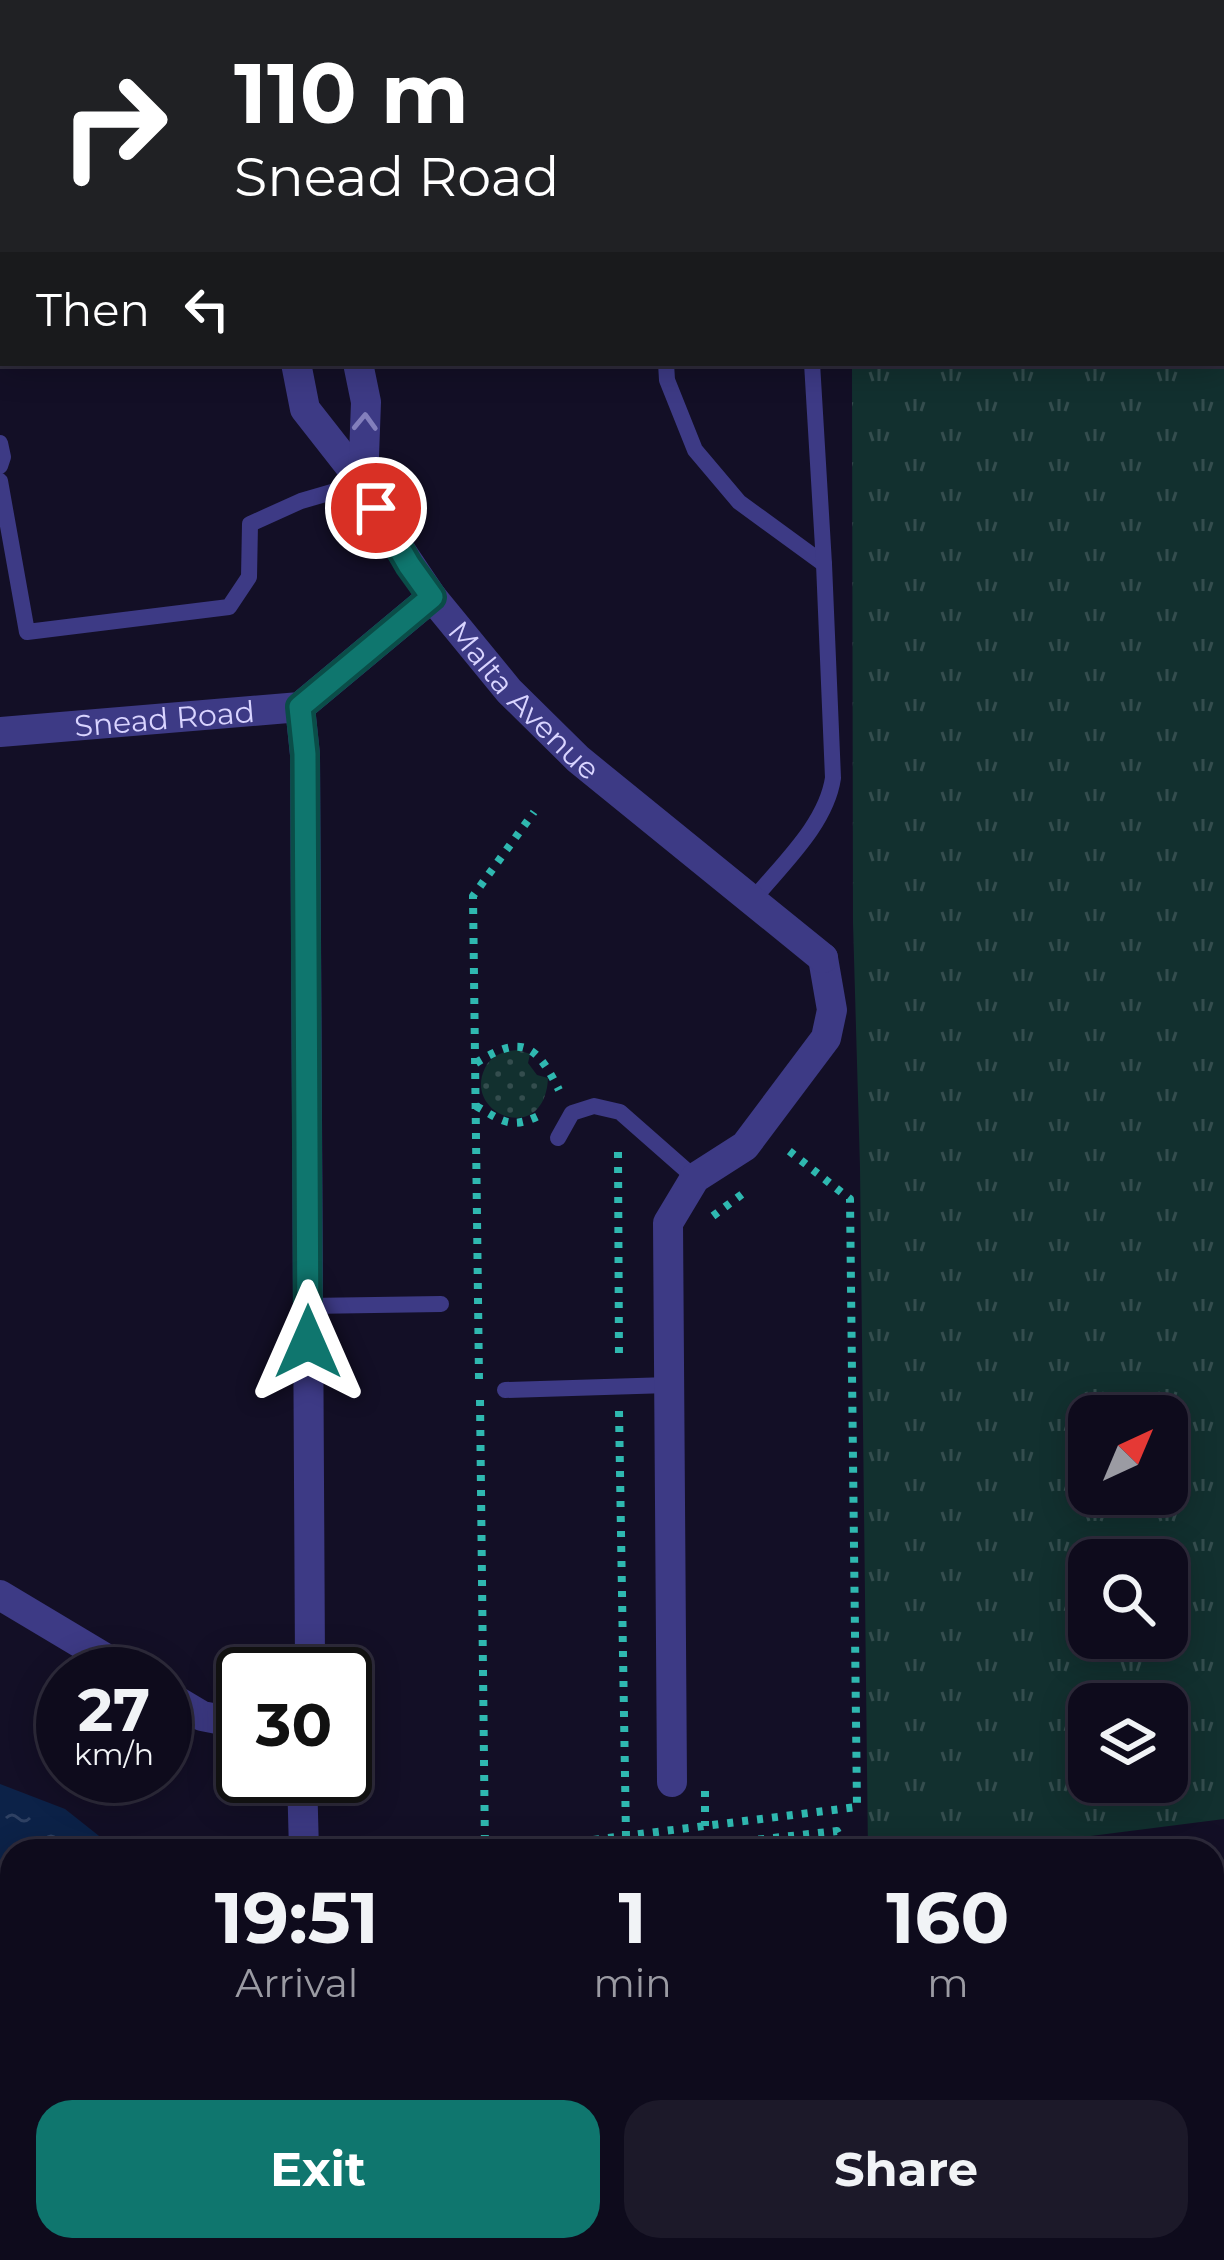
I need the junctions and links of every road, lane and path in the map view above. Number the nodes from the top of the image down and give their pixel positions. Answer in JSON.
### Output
{"nodes":[{"id":1,"x":297,"y":366,"type":"edge"},
{"id":2,"x":359,"y":366,"type":"edge"},
{"id":3,"x":667,"y":366,"type":"edge"},
{"id":4,"x":812,"y":366,"type":"edge"},
{"id":5,"x":0,"y":443,"type":"edge"},
{"id":6,"x":0,"y":466,"type":"edge"},
{"id":7,"x":0,"y":481,"type":"edge"},
{"id":8,"x":363,"y":483,"type":"junction"},
{"id":9,"x":824,"y":564,"type":"junction"},
{"id":10,"x":432,"y":597,"type":"junction"},
{"id":11,"x":300,"y":707,"type":"junction"},
{"id":12,"x":0,"y":732,"type":"edge"},
{"id":13,"x":533,"y":812,"type":"dead end"},
{"id":14,"x":752,"y":901,"type":"junction"},
{"id":15,"x":475,"y":1064,"type":"junction"},
{"id":16,"x":559,"y":1092,"type":"dead end"},
{"id":17,"x":760,"y":1129,"type":"junction"},
{"id":18,"x":558,"y":1138,"type":"dead end"},
{"id":19,"x":618,"y":1152,"type":"dead end"},
{"id":20,"x":695,"y":1178,"type":"junction"},
{"id":21,"x":755,"y":1184,"type":"dead end"},
{"id":22,"x":708,"y":1220,"type":"dead end"},
{"id":23,"x":441,"y":1304,"type":"dead end"},
{"id":24,"x":308,"y":1306,"type":"junction"},
{"id":25,"x":670,"y":1385,"type":"junction"},
{"id":26,"x":619,"y":1386,"type":"junction"},
{"id":27,"x":506,"y":1390,"type":"dead end"},
{"id":28,"x":0,"y":1595,"type":"edge"},
{"id":29,"x":87,"y":1647,"type":"edge"},
{"id":30,"x":310,"y":1647,"type":"edge"},
{"id":31,"x":705,"y":1778,"type":"dead end"},
{"id":32,"x":672,"y":1782,"type":"dead end"},
{"id":33,"x":303,"y":1803,"type":"edge"},
{"id":34,"x":705,"y":1826,"type":"junction"},
{"id":35,"x":626,"y":1836,"type":"junction"},
{"id":36,"x":304,"y":1839,"type":"edge"},
{"id":37,"x":485,"y":1839,"type":"edge"},
{"id":38,"x":601,"y":1839,"type":"edge"},
{"id":39,"x":764,"y":1839,"type":"edge"},
{"id":40,"x":841,"y":1839,"type":"edge"}],
"edges":[{"from":1,"to":8,"type":"street","name":"Malta Avenue"},
{"from":8,"to":2,"type":"street","one_way":true},
{"from":3,"to":9,"type":"lane"},
{"from":4,"to":9,"type":"lane"},
{"from":5,"to":6,"type":"lane"},
{"from":7,"to":8,"type":"lane"},
{"from":8,"to":10,"type":"street","name":"Malta Avenue"},
{"from":9,"to":14,"type":"lane"},
{"from":10,"to":11,"type":"street"},
{"from":10,"to":14,"type":"street","name":"Malta Avenue"},
{"from":11,"to":12,"type":"street","name":"Snead Road"},
{"from":11,"to":24,"type":"street"},
{"from":13,"to":15,"type":"path"},
{"from":14,"to":17,"type":"street","name":"Malta Avenue"},
{"from":15,"to":16,"type":"path"},
{"from":15,"to":37,"type":"path"},
{"from":17,"to":20,"type":"street"},
{"from":17,"to":34,"type":"path"},
{"from":18,"to":20,"type":"lane"},
{"from":19,"to":26,"type":"path"},
{"from":20,"to":25,"type":"street"},
{"from":21,"to":22,"type":"path"},
{"from":23,"to":24,"type":"lane"},
{"from":24,"to":30,"type":"street"},
{"from":25,"to":26,"type":"lane"},
{"from":25,"to":32,"type":"street"},
{"from":26,"to":27,"type":"lane"},
{"from":26,"to":35,"type":"path"},
{"from":28,"to":29,"type":"street"},
{"from":31,"to":34,"type":"path"},
{"from":33,"to":36,"type":"street"},
{"from":34,"to":35,"type":"path"},
{"from":35,"to":38,"type":"path"},
{"from":39,"to":40,"type":"path"}]}
